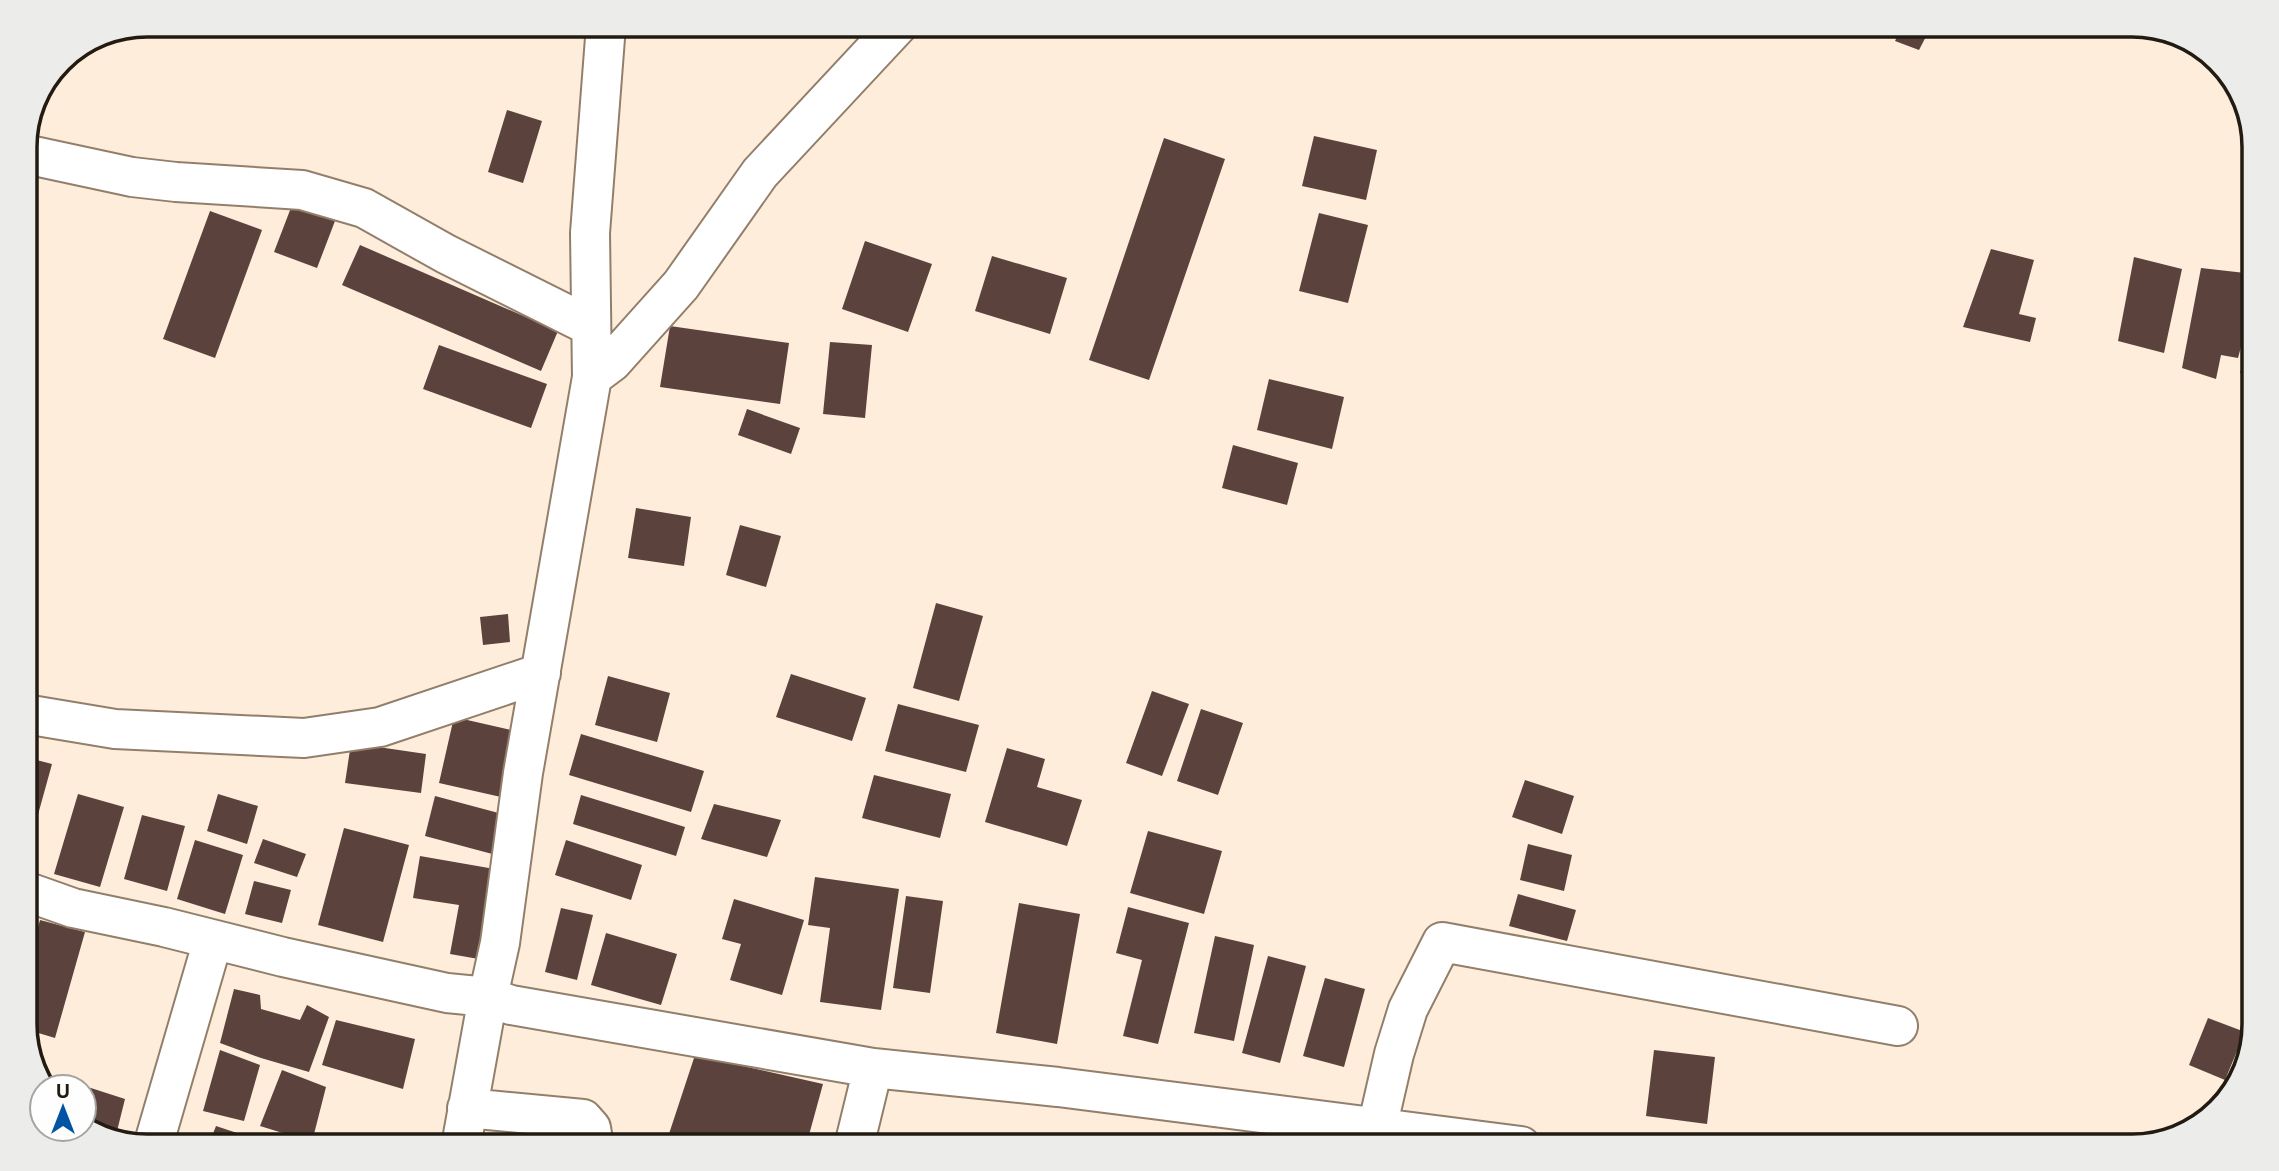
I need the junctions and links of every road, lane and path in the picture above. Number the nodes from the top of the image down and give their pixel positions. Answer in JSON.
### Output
{"nodes":[{"id":1,"x":605,"y":37,"type":"edge"},
{"id":2,"x":886,"y":37,"type":"edge"},
{"id":3,"x":37,"y":157,"type":"edge"},
{"id":4,"x":590,"y":326,"type":"junction"},
{"id":5,"x":592,"y":377,"type":"junction"},
{"id":6,"x":541,"y":673,"type":"junction"},
{"id":7,"x":37,"y":717,"type":"edge"},
{"id":8,"x":37,"y":895,"type":"edge"},
{"id":9,"x":213,"y":940,"type":"junction"},
{"id":10,"x":488,"y":996,"type":"junction"},
{"id":11,"x":1898,"y":1026,"type":"dead end"},
{"id":12,"x":873,"y":1068,"type":"junction"},
{"id":13,"x":467,"y":1108,"type":"junction"},
{"id":14,"x":156,"y":1134,"type":"edge"},
{"id":15,"x":463,"y":1134,"type":"edge"},
{"id":16,"x":592,"y":1134,"type":"edge"},
{"id":17,"x":856,"y":1134,"type":"edge"},
{"id":18,"x":1381,"y":1134,"type":"edge"},
{"id":19,"x":1388,"y":1134,"type":"edge"}],
"edges":[{"from":1,"to":4,"type":"street"},
{"from":2,"to":5,"type":"street"},
{"from":3,"to":4,"type":"street"},
{"from":4,"to":5,"type":"street"},
{"from":5,"to":6,"type":"street"},
{"from":6,"to":7,"type":"street"},
{"from":6,"to":10,"type":"street"},
{"from":8,"to":9,"type":"street"},
{"from":9,"to":10,"type":"street"},
{"from":9,"to":14,"type":"street"},
{"from":10,"to":12,"type":"street"},
{"from":10,"to":13,"type":"street"},
{"from":11,"to":19,"type":"street"},
{"from":12,"to":17,"type":"street"},
{"from":12,"to":18,"type":"street"},
{"from":13,"to":15,"type":"street"},
{"from":13,"to":16,"type":"street"}]}
